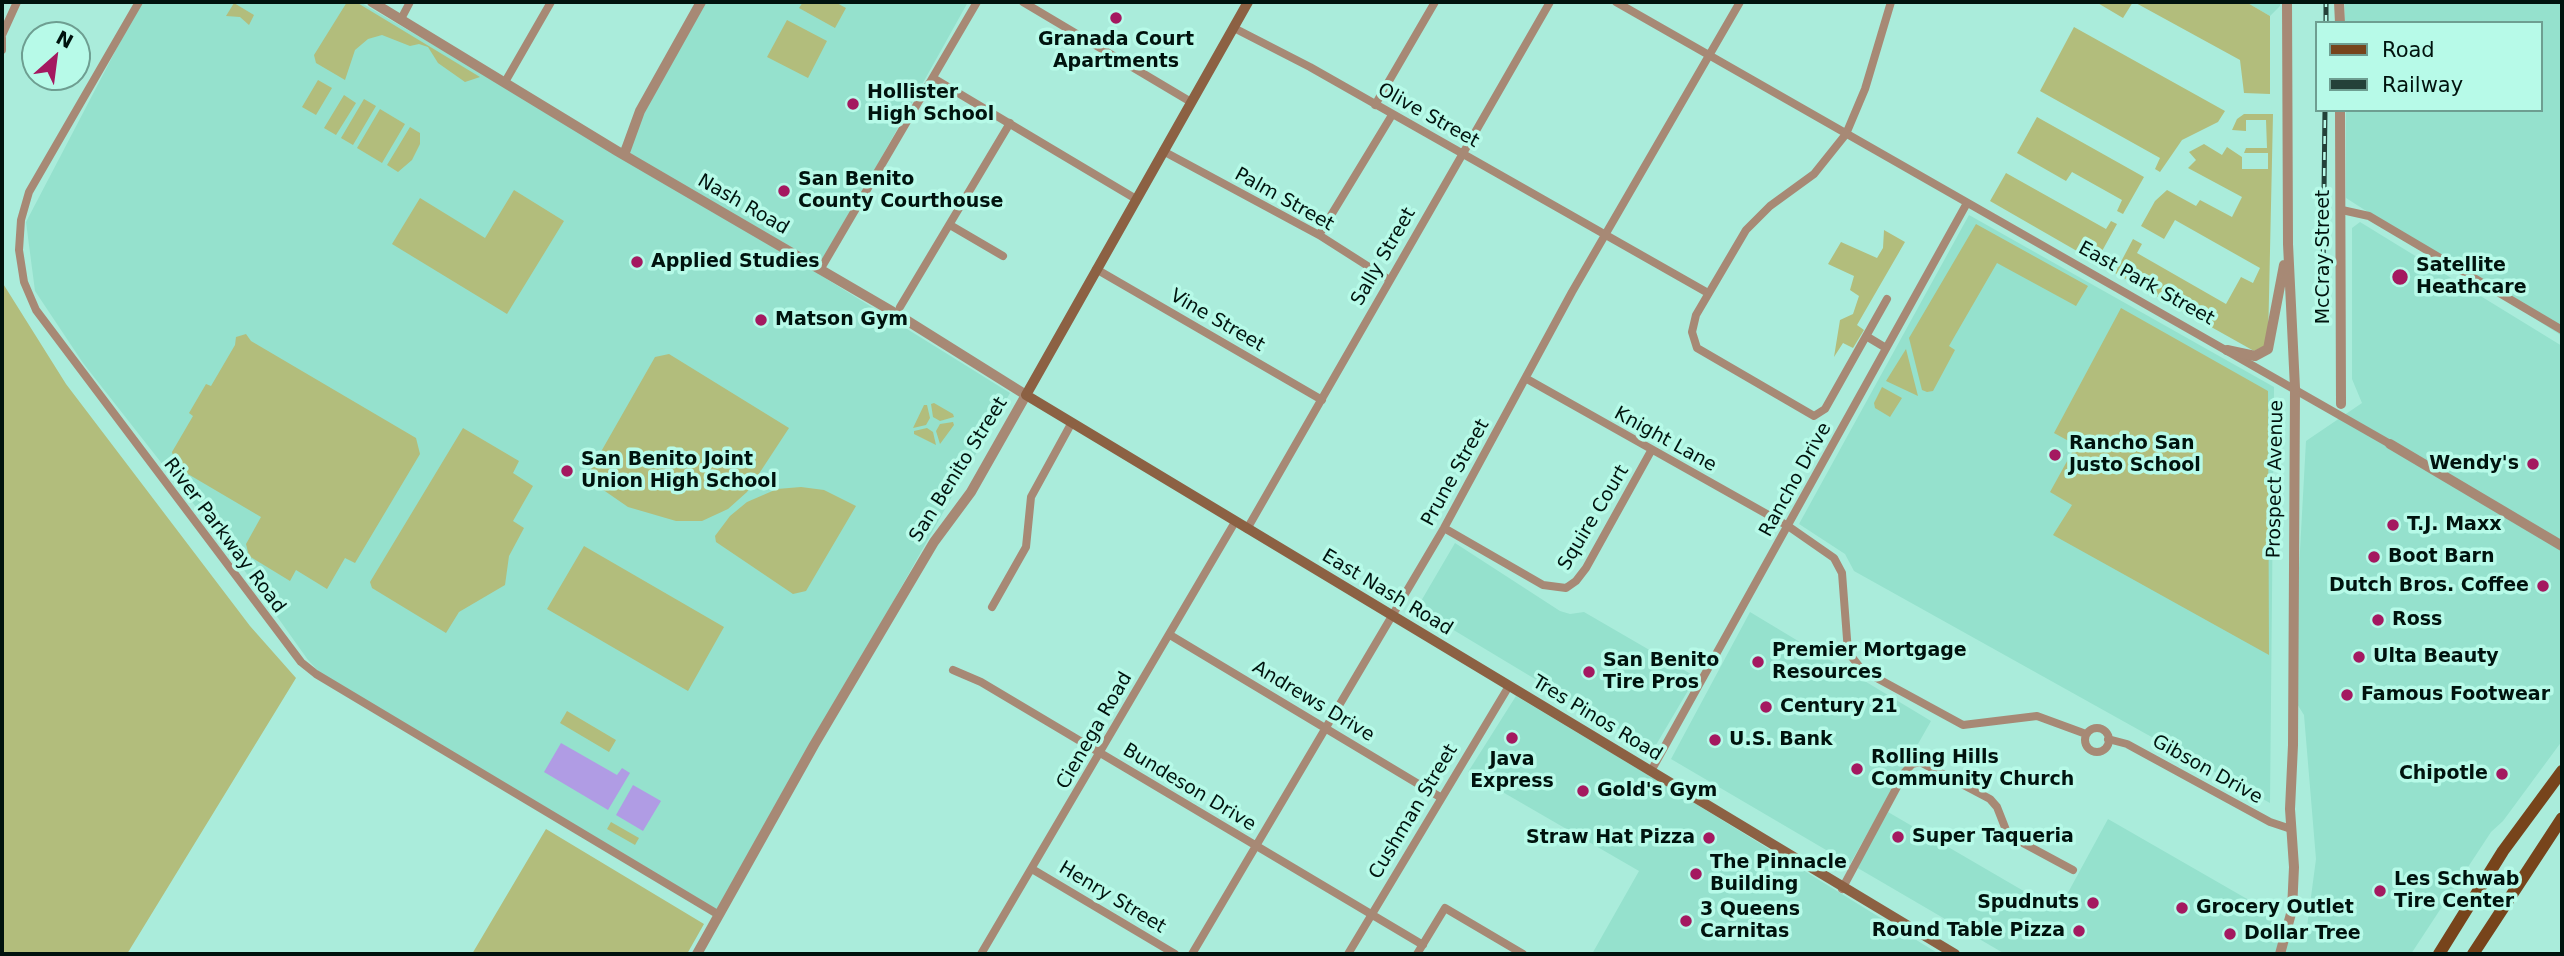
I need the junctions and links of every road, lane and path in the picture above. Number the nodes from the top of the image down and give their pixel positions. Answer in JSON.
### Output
{"nodes":[{"id":1,"x":17,"y":2,"type":"edge"},
{"id":2,"x":139,"y":2,"type":"edge"},
{"id":3,"x":372,"y":2,"type":"edge"},
{"id":4,"x":410,"y":2,"type":"edge"},
{"id":5,"x":551,"y":2,"type":"edge"},
{"id":6,"x":700,"y":2,"type":"edge"},
{"id":7,"x":977,"y":2,"type":"edge"},
{"id":8,"x":1023,"y":2,"type":"edge"},
{"id":9,"x":1248,"y":2,"type":"edge"},
{"id":10,"x":1435,"y":2,"type":"edge"},
{"id":11,"x":1550,"y":2,"type":"edge"},
{"id":12,"x":1616,"y":2,"type":"edge"},
{"id":13,"x":1740,"y":2,"type":"edge"},
{"id":14,"x":1891,"y":2,"type":"edge"},
{"id":15,"x":2287,"y":2,"type":"edge"},
{"id":16,"x":2339,"y":2,"type":"edge"},
{"id":17,"x":401,"y":19,"type":"junction"},
{"id":18,"x":2340,"y":21,"type":"edge"},
{"id":19,"x":1234,"y":28,"type":"junction"},
{"id":20,"x":2,"y":36,"type":"edge"},
{"id":21,"x":2,"y":50,"type":"edge"},
{"id":22,"x":1710,"y":56,"type":"junction"},
{"id":23,"x":933,"y":78,"type":"junction"},
{"id":24,"x":505,"y":82,"type":"junction"},
{"id":25,"x":1191,"y":102,"type":"junction"},
{"id":26,"x":1375,"y":105,"type":"junction"},
{"id":27,"x":2340,"y":112,"type":"edge"},
{"id":28,"x":1392,"y":115,"type":"junction"},
{"id":29,"x":1010,"y":123,"type":"junction"},
{"id":30,"x":1846,"y":134,"type":"junction"},
{"id":31,"x":1163,"y":151,"type":"junction"},
{"id":32,"x":1462,"y":153,"type":"junction"},
{"id":33,"x":624,"y":155,"type":"junction"},
{"id":34,"x":1136,"y":199,"type":"junction"},
{"id":35,"x":1967,"y":203,"type":"junction"},
{"id":36,"x":2342,"y":210,"type":"junction"},
{"id":37,"x":950,"y":225,"type":"junction"},
{"id":38,"x":1318,"y":235,"type":"junction"},
{"id":39,"x":1604,"y":235,"type":"junction"},
{"id":40,"x":2288,"y":244,"type":"junction"},
{"id":41,"x":1003,"y":256,"type":"dead end"},
{"id":42,"x":1096,"y":269,"type":"junction"},
{"id":43,"x":820,"y":270,"type":"junction"},
{"id":44,"x":1388,"y":279,"type":"junction"},
{"id":45,"x":1708,"y":293,"type":"junction"},
{"id":46,"x":1887,"y":299,"type":"dead end"},
{"id":47,"x":900,"y":307,"type":"dead end"},
{"id":48,"x":2562,"y":330,"type":"edge"},
{"id":49,"x":1866,"y":336,"type":"junction"},
{"id":50,"x":1886,"y":348,"type":"junction"},
{"id":51,"x":2227,"y":350,"type":"junction"},
{"id":52,"x":1527,"y":379,"type":"junction"},
{"id":53,"x":2295,"y":388,"type":"junction"},
{"id":54,"x":1026,"y":395,"type":"junction"},
{"id":55,"x":1322,"y":400,"type":"junction"},
{"id":56,"x":2341,"y":404,"type":"dead end"},
{"id":57,"x":1072,"y":424,"type":"junction"},
{"id":58,"x":2390,"y":444,"type":"joint"},
{"id":59,"x":1651,"y":451,"type":"junction"},
{"id":60,"x":1235,"y":522,"type":"junction"},
{"id":61,"x":1788,"y":526,"type":"junction"},
{"id":62,"x":1444,"y":528,"type":"junction"},
{"id":63,"x":1247,"y":529,"type":"junction"},
{"id":64,"x":2562,"y":546,"type":"edge"},
{"id":65,"x":992,"y":607,"type":"dead end"},
{"id":66,"x":1391,"y":615,"type":"junction"},
{"id":67,"x":1170,"y":635,"type":"junction"},
{"id":68,"x":953,"y":670,"type":"dead end"},
{"id":69,"x":1509,"y":686,"type":"junction"},
{"id":70,"x":1325,"y":727,"type":"junction"},
{"id":71,"x":2086,"y":734,"type":"junction"},
{"id":72,"x":2108,"y":738,"type":"junction"},
{"id":73,"x":1100,"y":754,"type":"junction"},
{"id":74,"x":1651,"y":771,"type":"junction"},
{"id":75,"x":2562,"y":771,"type":"edge"},
{"id":76,"x":1440,"y":797,"type":"junction"},
{"id":77,"x":2562,"y":818,"type":"edge"},
{"id":78,"x":2291,"y":829,"type":"junction"},
{"id":79,"x":1256,"y":846,"type":"junction"},
{"id":80,"x":1032,"y":869,"type":"junction"},
{"id":81,"x":2073,"y":870,"type":"dead end"},
{"id":82,"x":1842,"y":889,"type":"junction"},
{"id":83,"x":719,"y":915,"type":"junction"},
{"id":84,"x":1371,"y":915,"type":"junction"},
{"id":85,"x":1423,"y":945,"type":"junction"},
{"id":86,"x":697,"y":954,"type":"edge"},
{"id":87,"x":981,"y":954,"type":"edge"},
{"id":88,"x":1175,"y":954,"type":"edge"},
{"id":89,"x":1192,"y":954,"type":"edge"},
{"id":90,"x":1348,"y":954,"type":"edge"},
{"id":91,"x":1417,"y":954,"type":"edge"},
{"id":92,"x":1523,"y":954,"type":"edge"},
{"id":93,"x":1955,"y":954,"type":"edge"},
{"id":94,"x":2280,"y":954,"type":"edge"},
{"id":95,"x":2439,"y":954,"type":"edge"},
{"id":96,"x":2473,"y":954,"type":"edge"}],
"edges":[{"from":1,"to":20,"type":"street"},
{"from":2,"to":83,"type":"street","name":"River Parkway Road"},
{"from":3,"to":17,"type":"street","name":"Nash Road"},
{"from":4,"to":17,"type":"street"},
{"from":5,"to":24,"type":"street"},
{"from":6,"to":33,"type":"street"},
{"from":7,"to":23,"type":"street"},
{"from":8,"to":25,"type":"street"},
{"from":9,"to":19,"type":"main road","name":"San Benito Street"},
{"from":10,"to":26,"type":"street"},
{"from":11,"to":32,"type":"street","name":"Sally Street"},
{"from":12,"to":22,"type":"street","name":"East Park Street"},
{"from":13,"to":22,"type":"street","name":"Prune Street"},
{"from":14,"to":30,"type":"street"},
{"from":15,"to":40,"type":"street","name":"Prospect Avenue"},
{"from":16,"to":18,"type":"street"},
{"from":17,"to":24,"type":"street","name":"Nash Road"},
{"from":19,"to":25,"type":"main road","name":"San Benito Street"},
{"from":19,"to":26,"type":"street","name":"Olive Street"},
{"from":20,"to":21,"type":"street"},
{"from":22,"to":30,"type":"street","name":"East Park Street"},
{"from":22,"to":39,"type":"street","name":"Prune Street"},
{"from":23,"to":29,"type":"street"},
{"from":23,"to":43,"type":"street"},
{"from":24,"to":33,"type":"street","name":"Nash Road"},
{"from":25,"to":31,"type":"main road","name":"San Benito Street"},
{"from":26,"to":28,"type":"street","name":"Olive Street"},
{"from":27,"to":36,"type":"street","name":"McCray Street"},
{"from":28,"to":32,"type":"street","name":"Olive Street"},
{"from":28,"to":38,"type":"street"},
{"from":29,"to":34,"type":"street"},
{"from":29,"to":37,"type":"street"},
{"from":30,"to":35,"type":"street","name":"East Park Street"},
{"from":30,"to":45,"type":"street"},
{"from":31,"to":34,"type":"main road","name":"San Benito Street"},
{"from":31,"to":38,"type":"street","name":"Palm Street"},
{"from":32,"to":39,"type":"street","name":"Olive Street"},
{"from":32,"to":44,"type":"street","name":"Sally Street"},
{"from":33,"to":43,"type":"street","name":"Nash Road"},
{"from":34,"to":42,"type":"main road","name":"San Benito Street"},
{"from":35,"to":50,"type":"street","name":"Rancho Drive"},
{"from":35,"to":51,"type":"street","name":"East Park Street"},
{"from":36,"to":48,"type":"street"},
{"from":36,"to":56,"type":"street","name":"McCray Street"},
{"from":37,"to":41,"type":"street"},
{"from":37,"to":47,"type":"street"},
{"from":38,"to":44,"type":"street","name":"Palm Street"},
{"from":39,"to":45,"type":"street","name":"Olive Street"},
{"from":39,"to":52,"type":"street","name":"Prune Street"},
{"from":40,"to":51,"type":"street"},
{"from":40,"to":53,"type":"street","name":"Prospect Avenue"},
{"from":42,"to":54,"type":"main road","name":"San Benito Street"},
{"from":42,"to":55,"type":"street","name":"Vine Street"},
{"from":43,"to":54,"type":"street","name":"Nash Road"},
{"from":44,"to":55,"type":"street","name":"Sally Street"},
{"from":45,"to":49,"type":"street"},
{"from":46,"to":49,"type":"street"},
{"from":49,"to":50,"type":"street"},
{"from":50,"to":61,"type":"street","name":"Rancho Drive"},
{"from":51,"to":53,"type":"street","name":"East Park Street"},
{"from":52,"to":59,"type":"street","name":"Knight Lane"},
{"from":52,"to":62,"type":"street","name":"Prune Street"},
{"from":53,"to":58,"type":"street","name":"East Park Street"},
{"from":53,"to":78,"type":"street","name":"Prospect Avenue"},
{"from":54,"to":57,"type":"main road","name":"Nash Road"},
{"from":54,"to":83,"type":"street","name":"San Benito Street"},
{"from":55,"to":63,"type":"street","name":"Sally Street"},
{"from":57,"to":60,"type":"main road","name":"Nash Road"},
{"from":57,"to":65,"type":"street"},
{"from":58,"to":64,"type":"street","name":"East Park Street"},
{"from":59,"to":61,"type":"street","name":"Knight Lane"},
{"from":59,"to":62,"type":"street","name":"Squire Court"},
{"from":60,"to":63,"type":"main road","name":"Nash Road"},
{"from":60,"to":67,"type":"street","name":"Cienega Road"},
{"from":61,"to":71,"type":"street"},
{"from":61,"to":74,"type":"street","name":"Rancho Drive"},
{"from":62,"to":66,"type":"street","name":"Prune Street"},
{"from":63,"to":66,"type":"main road","name":"East Nash Road"},
{"from":66,"to":69,"type":"main road","name":"East Nash Road"},
{"from":66,"to":70,"type":"street","name":"Prune Street"},
{"from":67,"to":70,"type":"street","name":"Andrews Drive"},
{"from":67,"to":73,"type":"street","name":"Cienega Road"},
{"from":68,"to":73,"type":"street","name":"Bundeson Drive"},
{"from":69,"to":74,"type":"main road","name":"Tres Pinos Road"},
{"from":69,"to":76,"type":"street","name":"Cushman Street"},
{"from":70,"to":76,"type":"street","name":"Andrews Drive"},
{"from":70,"to":79,"type":"street","name":"Prune Street"},
{"from":71,"to":72,"type":"street"},
{"from":71,"to":72,"type":"street"},
{"from":72,"to":78,"type":"street","name":"Gibson Drive"},
{"from":73,"to":79,"type":"street","name":"Bundeson Drive"},
{"from":73,"to":80,"type":"street","name":"Cienega Road"},
{"from":74,"to":82,"type":"main road","name":"Tres Pinos Road"},
{"from":75,"to":95,"type":"main road"},
{"from":76,"to":84,"type":"street","name":"Cushman Street"},
{"from":77,"to":96,"type":"main road"},
{"from":78,"to":94,"type":"street","name":"Prospect Avenue"},
{"from":79,"to":84,"type":"street","name":"Bundeson Drive"},
{"from":79,"to":89,"type":"street","name":"Prune Street"},
{"from":80,"to":87,"type":"street","name":"Cienega Road"},
{"from":80,"to":88,"type":"street","name":"Henry Street"},
{"from":81,"to":82,"type":"street"},
{"from":82,"to":93,"type":"main road","name":"Tres Pinos Road"},
{"from":83,"to":86,"type":"street","name":"San Benito Street"},
{"from":84,"to":85,"type":"street","name":"Bundeson Drive"},
{"from":84,"to":90,"type":"street","name":"Cushman Street"},
{"from":85,"to":91,"type":"street"},
{"from":85,"to":92,"type":"street"}]}
